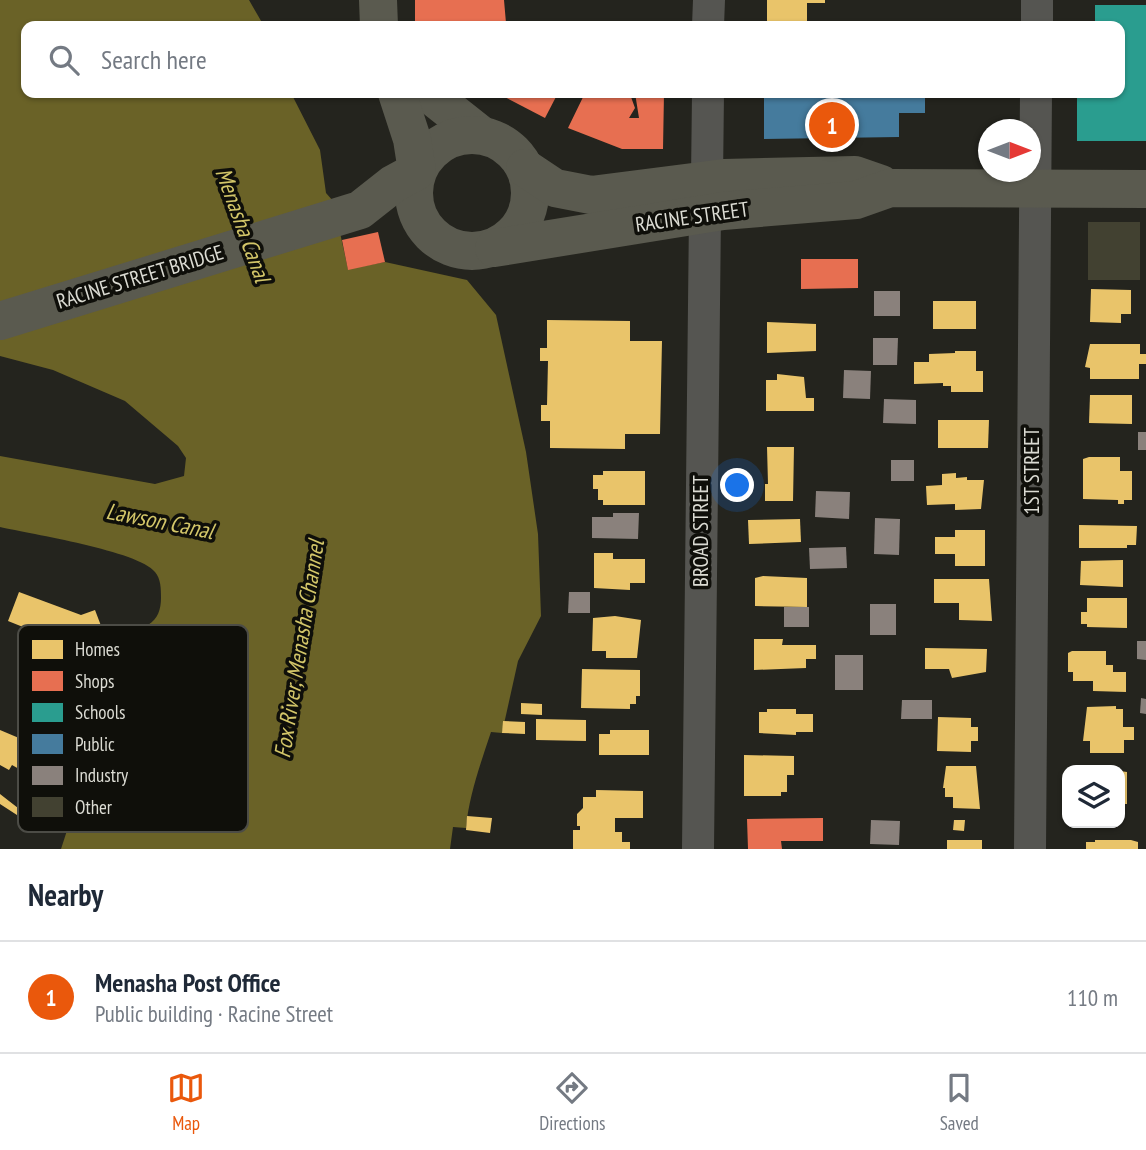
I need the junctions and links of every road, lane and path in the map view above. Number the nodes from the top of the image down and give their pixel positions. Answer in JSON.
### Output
{"nodes":[{"id":1,"x":709,"y":0,"type":"edge"},
{"id":2,"x":1037,"y":0,"type":"edge"},
{"id":3,"x":708,"y":21,"type":"edge"},
{"id":4,"x":1037,"y":21,"type":"edge"},
{"id":5,"x":399,"y":98,"type":"edge"},
{"id":6,"x":434,"y":98,"type":"edge"},
{"id":7,"x":708,"y":98,"type":"edge"},
{"id":8,"x":1036,"y":98,"type":"edge"},
{"id":9,"x":481,"y":135,"type":"junction"},
{"id":10,"x":525,"y":169,"type":"junction"},
{"id":11,"x":417,"y":171,"type":"junction"},
{"id":12,"x":1034,"y":187,"type":"junction"},
{"id":13,"x":1146,"y":189,"type":"edge"},
{"id":14,"x":706,"y":197,"type":"junction"},
{"id":15,"x":360,"y":210,"type":"junction"},
{"id":16,"x":424,"y":227,"type":"junction"},
{"id":17,"x":494,"y":248,"type":"junction"},
{"id":18,"x":0,"y":321,"type":"edge"},
{"id":19,"x":698,"y":849,"type":"edge"},
{"id":20,"x":1030,"y":849,"type":"edge"}],
"edges":[{"from":1,"to":3,"type":"street"},
{"from":2,"to":4,"type":"street"},
{"from":5,"to":11,"type":"main road"},
{"from":6,"to":9,"type":"main road"},
{"from":7,"to":14,"type":"street","name":"BROAD STREET"},
{"from":8,"to":12,"type":"street","name":"1ST STREET"},
{"from":9,"to":10,"type":"main road"},
{"from":9,"to":11,"type":"main road"},
{"from":10,"to":14,"type":"main road","name":"RACINE STREET"},
{"from":10,"to":17,"type":"main road"},
{"from":11,"to":15,"type":"main road"},
{"from":11,"to":16,"type":"main road"},
{"from":12,"to":13,"type":"main road","name":"RACINE STREET"},
{"from":12,"to":14,"type":"main road","name":"RACINE STREET"},
{"from":12,"to":20,"type":"street","name":"1ST STREET"},
{"from":14,"to":17,"type":"main road","name":"RACINE STREET"},
{"from":14,"to":19,"type":"street","name":"BROAD STREET"},
{"from":15,"to":16,"type":"main road"},
{"from":15,"to":18,"type":"main road","name":"RACINE STREET BRIDGE"},
{"from":16,"to":17,"type":"main road"}]}
